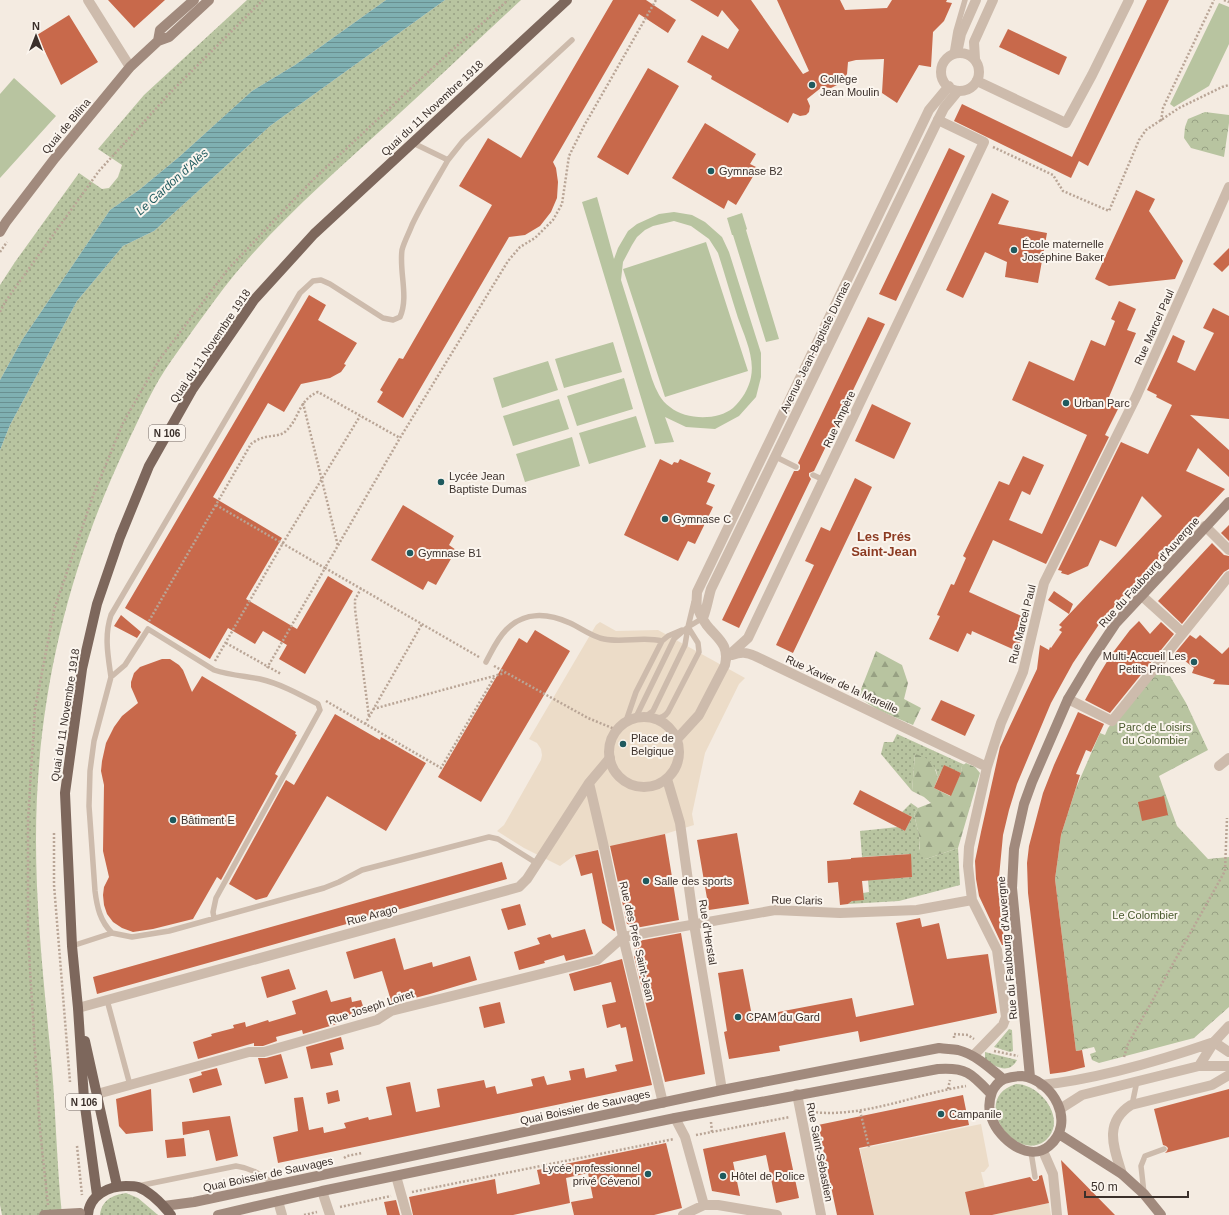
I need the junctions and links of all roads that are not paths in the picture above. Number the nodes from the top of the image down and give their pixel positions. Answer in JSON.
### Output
{"nodes":[{"id":1,"x":88,"y":0,"type":"edge"},
{"id":2,"x":194,"y":0,"type":"edge"},
{"id":3,"x":209,"y":0,"type":"edge"},
{"id":4,"x":567,"y":0,"type":"edge"},
{"id":5,"x":965,"y":0,"type":"edge"},
{"id":6,"x":976,"y":0,"type":"edge"},
{"id":7,"x":993,"y":0,"type":"edge"},
{"id":8,"x":1129,"y":0,"type":"edge"},
{"id":9,"x":572,"y":40,"type":"dead end"},
{"id":10,"x":158,"y":41,"type":"junction"},
{"id":11,"x":954,"y":54,"type":"junction"},
{"id":12,"x":975,"y":59,"type":"junction"},
{"id":13,"x":130,"y":67,"type":"junction"},
{"id":14,"x":977,"y":81,"type":"junction"},
{"id":15,"x":953,"y":89,"type":"junction"},
{"id":16,"x":938,"y":120,"type":"junction"},
{"id":17,"x":413,"y":143,"type":"junction"},
{"id":18,"x":448,"y":160,"type":"junction"},
{"id":19,"x":1229,"y":187,"type":"edge"},
{"id":20,"x":0,"y":232,"type":"edge"},
{"id":21,"x":776,"y":457,"type":"junction"},
{"id":22,"x":796,"y":467,"type":"dead end"},
{"id":23,"x":813,"y":475,"type":"dead end"},
{"id":24,"x":824,"y":480,"type":"junction"},
{"id":25,"x":1229,"y":502,"type":"edge"},
{"id":26,"x":1206,"y":526,"type":"junction"},
{"id":27,"x":1229,"y":550,"type":"edge"},
{"id":28,"x":1229,"y":576,"type":"edge"},
{"id":29,"x":697,"y":592,"type":"junction"},
{"id":30,"x":1142,"y":596,"type":"junction"},
{"id":31,"x":703,"y":618,"type":"junction"},
{"id":32,"x":688,"y":627,"type":"junction"},
{"id":33,"x":1182,"y":633,"type":"junction"},
{"id":34,"x":662,"y":641,"type":"junction"},
{"id":35,"x":727,"y":656,"type":"junction"},
{"id":36,"x":486,"y":662,"type":"road end"},
{"id":37,"x":111,"y":677,"type":"junction"},
{"id":38,"x":1068,"y":699,"type":"junction"},
{"id":39,"x":645,"y":718,"type":"junction"},
{"id":40,"x":621,"y":727,"type":"junction"},
{"id":41,"x":677,"y":739,"type":"junction"},
{"id":42,"x":610,"y":758,"type":"junction"},
{"id":43,"x":1229,"y":758,"type":"edge"},
{"id":44,"x":1218,"y":766,"type":"dead end"},
{"id":45,"x":987,"y":767,"type":"junction"},
{"id":46,"x":667,"y":779,"type":"junction"},
{"id":47,"x":589,"y":783,"type":"junction"},
{"id":48,"x":538,"y":864,"type":"junction"},
{"id":49,"x":972,"y":900,"type":"junction"},
{"id":50,"x":214,"y":918,"type":"junction"},
{"id":51,"x":694,"y":924,"type":"junction"},
{"id":52,"x":112,"y":933,"type":"junction"},
{"id":53,"x":623,"y":937,"type":"junction"},
{"id":54,"x":72,"y":946,"type":"junction"},
{"id":55,"x":107,"y":1000,"type":"junction"},
{"id":56,"x":78,"y":1008,"type":"junction"},
{"id":57,"x":1229,"y":1026,"type":"edge"},
{"id":58,"x":1214,"y":1042,"type":"junction"},
{"id":59,"x":1229,"y":1052,"type":"edge"},
{"id":60,"x":973,"y":1056,"type":"junction"},
{"id":61,"x":1199,"y":1066,"type":"junction"},
{"id":62,"x":1229,"y":1066,"type":"edge"},
{"id":63,"x":1229,"y":1076,"type":"edge"},
{"id":64,"x":1030,"y":1077,"type":"junction"},
{"id":65,"x":1003,"y":1079,"type":"junction"},
{"id":66,"x":1137,"y":1081,"type":"junction"},
{"id":67,"x":130,"y":1085,"type":"junction"},
{"id":68,"x":1041,"y":1085,"type":"junction"},
{"id":69,"x":722,"y":1090,"type":"junction"},
{"id":70,"x":97,"y":1094,"type":"junction"},
{"id":71,"x":796,"y":1094,"type":"junction"},
{"id":72,"x":991,"y":1094,"type":"junction"},
{"id":73,"x":663,"y":1103,"type":"junction"},
{"id":74,"x":1131,"y":1105,"type":"junction"},
{"id":75,"x":725,"y":1108,"type":"junction"},
{"id":76,"x":1060,"y":1109,"type":"junction"},
{"id":77,"x":675,"y":1118,"type":"junction"},
{"id":78,"x":1059,"y":1134,"type":"junction"},
{"id":79,"x":1164,"y":1150,"type":"dead end"},
{"id":80,"x":1043,"y":1151,"type":"junction"},
{"id":81,"x":1031,"y":1152,"type":"junction"},
{"id":82,"x":1122,"y":1174,"type":"junction"},
{"id":83,"x":396,"y":1176,"type":"junction"},
{"id":84,"x":1035,"y":1177,"type":"dead end"},
{"id":85,"x":275,"y":1185,"type":"junction"},
{"id":86,"x":117,"y":1186,"type":"junction"},
{"id":87,"x":137,"y":1186,"type":"junction"},
{"id":88,"x":322,"y":1191,"type":"junction"},
{"id":89,"x":1144,"y":1194,"type":"junction"},
{"id":90,"x":97,"y":1195,"type":"junction"},
{"id":91,"x":278,"y":1201,"type":"junction"},
{"id":92,"x":164,"y":1206,"type":"junction"},
{"id":93,"x":704,"y":1206,"type":"junction"},
{"id":94,"x":329,"y":1212,"type":"edge"},
{"id":95,"x":85,"y":1214,"type":"edge"},
{"id":96,"x":44,"y":1215,"type":"edge"},
{"id":97,"x":171,"y":1215,"type":"edge"},
{"id":98,"x":218,"y":1215,"type":"edge"},
{"id":99,"x":282,"y":1215,"type":"edge"},
{"id":100,"x":407,"y":1215,"type":"edge"},
{"id":101,"x":683,"y":1215,"type":"edge"},
{"id":102,"x":777,"y":1215,"type":"edge"},
{"id":103,"x":820,"y":1215,"type":"edge"},
{"id":104,"x":1058,"y":1215,"type":"edge"},
{"id":105,"x":1161,"y":1215,"type":"edge"}],
"edges":[{"from":1,"to":13,"type":"street"},
{"from":2,"to":10,"type":"main road","name":"Quai de Bilina"},
{"from":3,"to":10,"type":"main road","name":"Quai de Bilina"},
{"from":4,"to":17,"type":"main road","name":"Quai du 11 Novembre 1918","number":"N 106"},
{"from":5,"to":11,"type":"lane"},
{"from":6,"to":11,"type":"street"},
{"from":7,"to":12,"type":"street"},
{"from":8,"to":14,"type":"street"},
{"from":9,"to":18,"type":"lane"},
{"from":10,"to":13,"type":"main road","name":"Quai de Bilina"},
{"from":11,"to":12,"type":"street"},
{"from":11,"to":15,"type":"street"},
{"from":12,"to":14,"type":"street"},
{"from":13,"to":20,"type":"main road","name":"Quai de Bilina"},
{"from":14,"to":15,"type":"street"},
{"from":15,"to":16,"type":"street","name":"Avenue Jean-Baptiste Dumas"},
{"from":15,"to":29,"type":"street","name":"Avenue Jean-Baptiste Dumas"},
{"from":16,"to":21,"type":"street","name":"Avenue Jean-Baptiste Dumas"},
{"from":16,"to":24,"type":"street","name":"Rue Ampère"},
{"from":17,"to":18,"type":"lane"},
{"from":17,"to":54,"type":"main road","name":"Quai du 11 Novembre 1918","number":"N 106"},
{"from":18,"to":37,"type":"lane"},
{"from":19,"to":45,"type":"street","name":"Rue Marcel Paul"},
{"from":21,"to":22,"type":"lane"},
{"from":21,"to":31,"type":"street","name":"Avenue Jean-Baptiste Dumas"},
{"from":23,"to":24,"type":"lane"},
{"from":24,"to":35,"type":"street","name":"Rue Ampère"},
{"from":25,"to":26,"type":"main road","name":"Rue du Faubourg d'Auvergne"},
{"from":26,"to":27,"type":"street"},
{"from":26,"to":30,"type":"main road","name":"Rue du Faubourg d'Auvergne"},
{"from":28,"to":33,"type":"street"},
{"from":29,"to":31,"type":"street"},
{"from":29,"to":32,"type":"lane","name":"Avenue Jean-Baptiste Dumas"},
{"from":30,"to":33,"type":"street"},
{"from":30,"to":38,"type":"main road","name":"Rue du Faubourg d'Auvergne"},
{"from":31,"to":32,"type":"lane"},
{"from":31,"to":35,"type":"street"},
{"from":32,"to":34,"type":"lane"},
{"from":32,"to":39,"type":"lane","name":"Avenue Jean-Baptiste Dumas"},
{"from":32,"to":39,"type":"lane"},
{"from":32,"to":39,"type":"lane"},
{"from":33,"to":38,"type":"street"},
{"from":34,"to":36,"type":"lane"},
{"from":34,"to":40,"type":"lane"},
{"from":35,"to":41,"type":"street"},
{"from":35,"to":45,"type":"street","name":"Rue Xavier de la Mareille"},
{"from":37,"to":50,"type":"lane"},
{"from":37,"to":52,"type":"lane"},
{"from":38,"to":64,"type":"main road","name":"Rue du Faubourg d'Auvergne"},
{"from":39,"to":40,"type":"street"},
{"from":39,"to":41,"type":"street"},
{"from":40,"to":42,"type":"street"},
{"from":41,"to":46,"type":"street"},
{"from":42,"to":46,"type":"street"},
{"from":42,"to":47,"type":"street","name":"Rue Arago"},
{"from":43,"to":44,"type":"street"},
{"from":45,"to":49,"type":"street","name":"Rue Marcel Paul"},
{"from":46,"to":51,"type":"street","name":"Rue d'Herstal"},
{"from":47,"to":48,"type":"street","name":"Rue Arago"},
{"from":47,"to":53,"type":"street","name":"Rue des Prés Saint-Jean"},
{"from":48,"to":50,"type":"lane"},
{"from":48,"to":55,"type":"street","name":"Rue Arago"},
{"from":49,"to":51,"type":"street","name":"Rue Claris"},
{"from":49,"to":60,"type":"street","name":"Rue Marcel Paul"},
{"from":50,"to":52,"type":"lane"},
{"from":51,"to":53,"type":"street","name":"Rue Claris"},
{"from":51,"to":69,"type":"street","name":"Rue d'Herstal"},
{"from":52,"to":54,"type":"lane"},
{"from":53,"to":67,"type":"street","name":"Rue Joseph Loiret"},
{"from":53,"to":73,"type":"street","name":"Rue des Prés Saint-Jean"},
{"from":54,"to":56,"type":"main road","name":"Quai du 11 Novembre 1918","number":"N 106"},
{"from":55,"to":56,"type":"street","name":"Rue Arago"},
{"from":55,"to":67,"type":"lane"},
{"from":56,"to":70,"type":"main road","name":"Quai du 11 Novembre 1918","number":"N 106"},
{"from":56,"to":90,"type":"main road","name":"Quai du 11 Novembre 1918","number":"N 106"},
{"from":57,"to":58,"type":"street"},
{"from":58,"to":59,"type":"street"},
{"from":58,"to":61,"type":"street"},
{"from":58,"to":68,"type":"street"},
{"from":60,"to":65,"type":"main road","name":"Quai Boissier de Sauvages"},
{"from":60,"to":69,"type":"main road","name":"Quai Boissier de Sauvages"},
{"from":61,"to":62,"type":"street"},
{"from":61,"to":66,"type":"street"},
{"from":63,"to":74,"type":"street"},
{"from":64,"to":65,"type":"main road"},
{"from":64,"to":68,"type":"main road"},
{"from":65,"to":72,"type":"main road"},
{"from":66,"to":74,"type":"lane"},
{"from":66,"to":76,"type":"street"},
{"from":67,"to":70,"type":"street","name":"Rue Joseph Loiret"},
{"from":68,"to":76,"type":"main road"},
{"from":69,"to":73,"type":"main road","name":"Quai Boissier de Sauvages"},
{"from":69,"to":75,"type":"main road"},
{"from":70,"to":86,"type":"main road","name":"Quai du 11 Novembre 1918","number":"N 106"},
{"from":71,"to":72,"type":"main road"},
{"from":71,"to":75,"type":"main road"},
{"from":71,"to":103,"type":"street","name":"Rue Saint-Sébastien"},
{"from":72,"to":81,"type":"main road"},
{"from":73,"to":77,"type":"main road"},
{"from":73,"to":85,"type":"main road","name":"Quai Boissier de Sauvages"},
{"from":74,"to":82,"type":"street"},
{"from":75,"to":77,"type":"main road"},
{"from":76,"to":78,"type":"main road"},
{"from":77,"to":83,"type":"main road"},
{"from":77,"to":93,"type":"street"},
{"from":78,"to":80,"type":"main road"},
{"from":78,"to":82,"type":"main road"},
{"from":79,"to":89,"type":"lane"},
{"from":80,"to":81,"type":"main road"},
{"from":80,"to":104,"type":"street"},
{"from":81,"to":84,"type":"lane"},
{"from":82,"to":89,"type":"main road"},
{"from":83,"to":88,"type":"main road"},
{"from":83,"to":100,"type":"street"},
{"from":85,"to":87,"type":"lane"},
{"from":85,"to":92,"type":"main road","name":"Quai Boissier de Sauvages"},
{"from":86,"to":87,"type":"main road"},
{"from":86,"to":90,"type":"main road"},
{"from":87,"to":92,"type":"main road"},
{"from":88,"to":91,"type":"main road"},
{"from":88,"to":94,"type":"street"},
{"from":89,"to":105,"type":"main road"},
{"from":90,"to":95,"type":"main road"},
{"from":91,"to":98,"type":"main road"},
{"from":91,"to":99,"type":"street"},
{"from":92,"to":97,"type":"main road"},
{"from":93,"to":101,"type":"street"},
{"from":93,"to":102,"type":"street"},
{"from":95,"to":96,"type":"main road","bridge":true}]}
